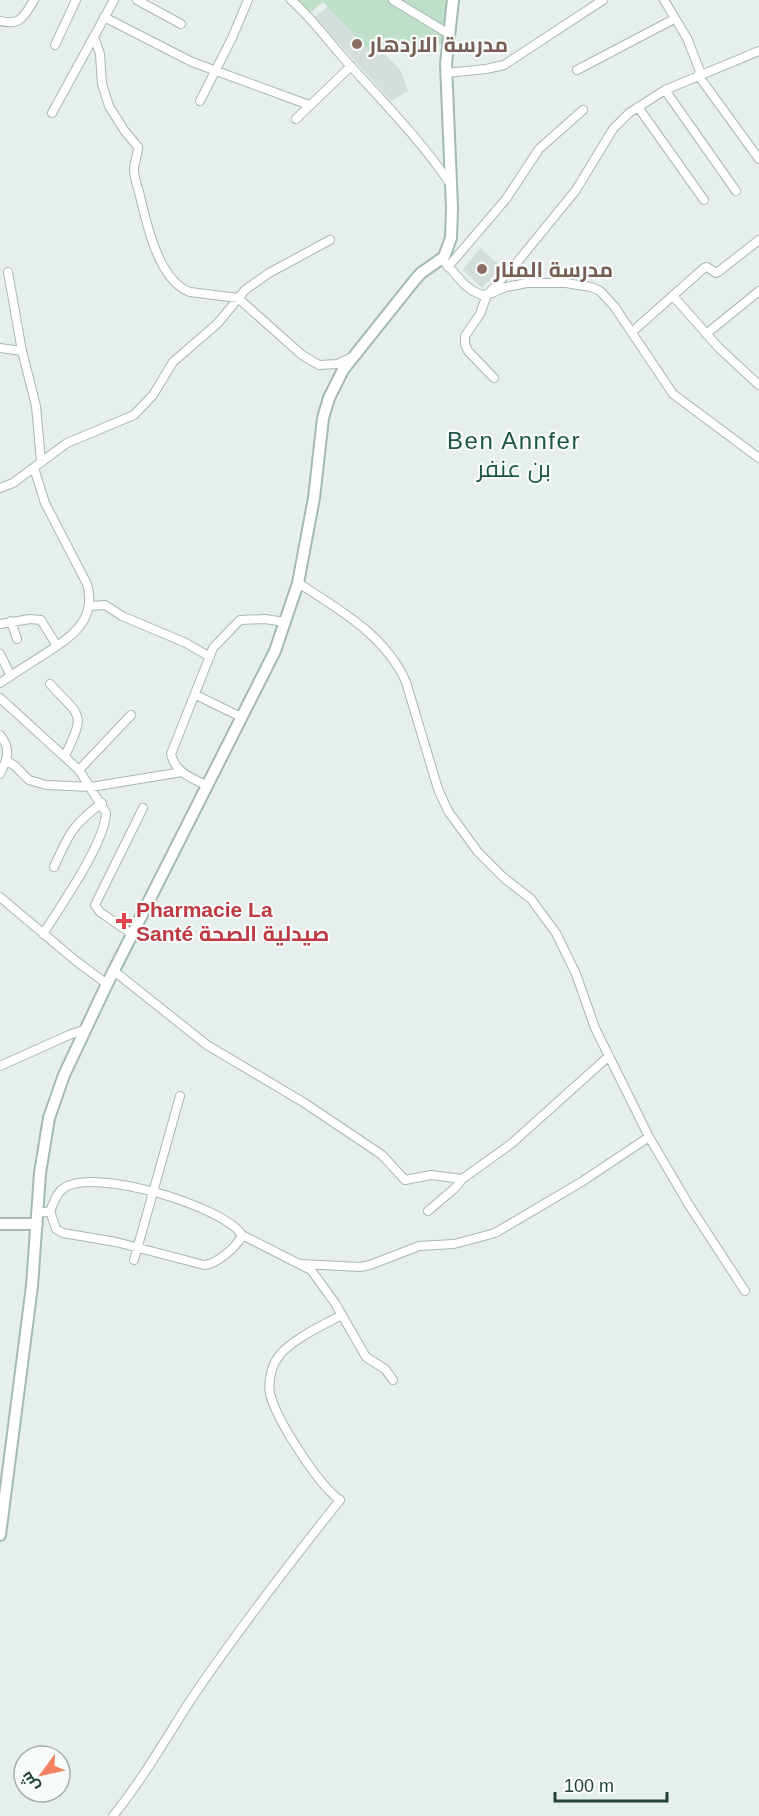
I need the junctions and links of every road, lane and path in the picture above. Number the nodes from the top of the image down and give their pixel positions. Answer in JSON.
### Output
{"nodes":[{"id":1,"x":33,"y":0,"type":"edge"},
{"id":2,"x":76,"y":0,"type":"edge"},
{"id":3,"x":114,"y":0,"type":"edge"},
{"id":4,"x":137,"y":0,"type":"edge"},
{"id":5,"x":248,"y":0,"type":"edge"},
{"id":6,"x":291,"y":0,"type":"edge"},
{"id":7,"x":393,"y":0,"type":"edge"},
{"id":8,"x":453,"y":0,"type":"edge"},
{"id":9,"x":603,"y":0,"type":"edge"},
{"id":10,"x":664,"y":0,"type":"edge"},
{"id":11,"x":104,"y":17,"type":"junction"},
{"id":12,"x":674,"y":19,"type":"junction"},
{"id":13,"x":0,"y":21,"type":"edge"},
{"id":14,"x":181,"y":24,"type":"dead end"},
{"id":15,"x":449,"y":34,"type":"junction"},
{"id":16,"x":94,"y":37,"type":"junction"},
{"id":17,"x":55,"y":45,"type":"dead end"},
{"id":18,"x":759,"y":51,"type":"edge"},
{"id":19,"x":351,"y":66,"type":"junction"},
{"id":20,"x":577,"y":70,"type":"dead end"},
{"id":21,"x":215,"y":71,"type":"junction"},
{"id":22,"x":446,"y":73,"type":"junction"},
{"id":23,"x":700,"y":75,"type":"junction"},
{"id":24,"x":665,"y":90,"type":"junction"},
{"id":25,"x":200,"y":101,"type":"dead end"},
{"id":26,"x":309,"y":105,"type":"junction"},
{"id":27,"x":638,"y":106,"type":"junction"},
{"id":28,"x":583,"y":110,"type":"dead end"},
{"id":29,"x":52,"y":113,"type":"dead end"},
{"id":30,"x":296,"y":119,"type":"dead end"},
{"id":31,"x":759,"y":159,"type":"edge"},
{"id":32,"x":452,"y":186,"type":"junction"},
{"id":33,"x":736,"y":191,"type":"dead end"},
{"id":34,"x":704,"y":200,"type":"dead end"},
{"id":35,"x":330,"y":240,"type":"dead end"},
{"id":36,"x":759,"y":240,"type":"edge"},
{"id":37,"x":445,"y":263,"type":"junction"},
{"id":38,"x":8,"y":272,"type":"dead end"},
{"id":39,"x":759,"y":291,"type":"edge"},
{"id":40,"x":487,"y":295,"type":"junction"},
{"id":41,"x":673,"y":296,"type":"junction"},
{"id":42,"x":238,"y":298,"type":"junction"},
{"id":43,"x":632,"y":332,"type":"junction"},
{"id":44,"x":706,"y":334,"type":"junction"},
{"id":45,"x":0,"y":348,"type":"edge"},
{"id":46,"x":22,"y":351,"type":"junction"},
{"id":47,"x":352,"y":357,"type":"junction"},
{"id":48,"x":494,"y":378,"type":"dead end"},
{"id":49,"x":759,"y":385,"type":"edge"},
{"id":50,"x":750,"y":451,"type":"junction"},
{"id":51,"x":759,"y":452,"type":"edge"},
{"id":52,"x":759,"y":458,"type":"edge"},
{"id":53,"x":41,"y":462,"type":"junction"},
{"id":54,"x":34,"y":468,"type":"junction"},
{"id":55,"x":0,"y":488,"type":"edge"},
{"id":56,"x":298,"y":583,"type":"junction"},
{"id":57,"x":90,"y":606,"type":"junction"},
{"id":58,"x":11,"y":621,"type":"junction"},
{"id":59,"x":285,"y":622,"type":"junction"},
{"id":60,"x":0,"y":624,"type":"edge"},
{"id":61,"x":17,"y":639,"type":"dead end"},
{"id":62,"x":57,"y":646,"type":"junction"},
{"id":63,"x":0,"y":654,"type":"edge"},
{"id":64,"x":210,"y":657,"type":"junction"},
{"id":65,"x":11,"y":676,"type":"junction"},
{"id":66,"x":0,"y":684,"type":"edge"},
{"id":67,"x":50,"y":684,"type":"dead end"},
{"id":68,"x":196,"y":694,"type":"junction"},
{"id":69,"x":0,"y":698,"type":"edge"},
{"id":70,"x":131,"y":715,"type":"dead end"},
{"id":71,"x":241,"y":717,"type":"junction"},
{"id":72,"x":0,"y":735,"type":"edge"},
{"id":73,"x":65,"y":756,"type":"junction"},
{"id":74,"x":7,"y":761,"type":"junction"},
{"id":75,"x":79,"y":770,"type":"junction"},
{"id":76,"x":182,"y":772,"type":"junction"},
{"id":77,"x":0,"y":774,"type":"edge"},
{"id":78,"x":206,"y":785,"type":"junction"},
{"id":79,"x":91,"y":787,"type":"junction"},
{"id":80,"x":102,"y":803,"type":"junction"},
{"id":81,"x":143,"y":808,"type":"dead end"},
{"id":82,"x":54,"y":867,"type":"dead end"},
{"id":83,"x":0,"y":897,"type":"edge"},
{"id":84,"x":43,"y":934,"type":"junction"},
{"id":85,"x":133,"y":935,"type":"junction"},
{"id":86,"x":114,"y":971,"type":"junction"},
{"id":87,"x":107,"y":984,"type":"junction"},
{"id":88,"x":86,"y":1029,"type":"junction"},
{"id":89,"x":609,"y":1056,"type":"junction"},
{"id":90,"x":0,"y":1066,"type":"edge"},
{"id":91,"x":180,"y":1096,"type":"dead end"},
{"id":92,"x":649,"y":1137,"type":"junction"},
{"id":93,"x":462,"y":1179,"type":"junction"},
{"id":94,"x":153,"y":1191,"type":"junction"},
{"id":95,"x":50,"y":1211,"type":"junction"},
{"id":96,"x":428,"y":1211,"type":"dead end"},
{"id":97,"x":38,"y":1218,"type":"junction"},
{"id":98,"x":0,"y":1224,"type":"edge"},
{"id":99,"x":242,"y":1235,"type":"junction"},
{"id":100,"x":137,"y":1247,"type":"junction"},
{"id":101,"x":134,"y":1260,"type":"dead end"},
{"id":102,"x":301,"y":1263,"type":"junction"},
{"id":103,"x":745,"y":1291,"type":"dead end"},
{"id":104,"x":342,"y":1315,"type":"junction"},
{"id":105,"x":393,"y":1380,"type":"dead end"},
{"id":106,"x":0,"y":1535,"type":"edge"},
{"id":107,"x":113,"y":1816,"type":"edge"}],
"edges":[{"from":1,"to":13,"type":"street"},
{"from":2,"to":17,"type":"street"},
{"from":3,"to":11,"type":"street"},
{"from":4,"to":14,"type":"street"},
{"from":5,"to":21,"type":"street"},
{"from":6,"to":19,"type":"street"},
{"from":7,"to":15,"type":"street"},
{"from":8,"to":15,"type":"street"},
{"from":9,"to":22,"type":"street"},
{"from":10,"to":12,"type":"street"},
{"from":11,"to":16,"type":"street"},
{"from":11,"to":21,"type":"street"},
{"from":12,"to":20,"type":"street"},
{"from":12,"to":23,"type":"street"},
{"from":15,"to":22,"type":"street"},
{"from":16,"to":29,"type":"street"},
{"from":16,"to":42,"type":"street"},
{"from":18,"to":23,"type":"street"},
{"from":19,"to":26,"type":"street"},
{"from":19,"to":32,"type":"street"},
{"from":21,"to":25,"type":"street"},
{"from":21,"to":26,"type":"street"},
{"from":22,"to":32,"type":"street"},
{"from":23,"to":24,"type":"street"},
{"from":23,"to":31,"type":"street"},
{"from":24,"to":27,"type":"street"},
{"from":24,"to":33,"type":"street"},
{"from":26,"to":30,"type":"street"},
{"from":27,"to":34,"type":"street"},
{"from":27,"to":40,"type":"street"},
{"from":28,"to":37,"type":"street"},
{"from":32,"to":37,"type":"street"},
{"from":35,"to":42,"type":"street"},
{"from":36,"to":41,"type":"street"},
{"from":37,"to":40,"type":"street"},
{"from":37,"to":47,"type":"street"},
{"from":38,"to":46,"type":"street"},
{"from":39,"to":44,"type":"street"},
{"from":40,"to":43,"type":"street"},
{"from":40,"to":48,"type":"street"},
{"from":41,"to":43,"type":"street"},
{"from":41,"to":44,"type":"street"},
{"from":42,"to":47,"type":"street"},
{"from":42,"to":53,"type":"street"},
{"from":43,"to":50,"type":"street"},
{"from":44,"to":49,"type":"street"},
{"from":45,"to":46,"type":"street"},
{"from":46,"to":53,"type":"street"},
{"from":47,"to":56,"type":"street"},
{"from":50,"to":51,"type":"street"},
{"from":50,"to":52,"type":"street"},
{"from":53,"to":54,"type":"street"},
{"from":54,"to":55,"type":"street"},
{"from":54,"to":57,"type":"street"},
{"from":56,"to":59,"type":"street"},
{"from":56,"to":89,"type":"street"},
{"from":57,"to":62,"type":"street"},
{"from":57,"to":64,"type":"street"},
{"from":58,"to":60,"type":"street"},
{"from":58,"to":61,"type":"street"},
{"from":58,"to":62,"type":"street"},
{"from":59,"to":64,"type":"street"},
{"from":59,"to":71,"type":"street"},
{"from":62,"to":65,"type":"street"},
{"from":63,"to":65,"type":"street"},
{"from":64,"to":68,"type":"street"},
{"from":65,"to":66,"type":"street"},
{"from":67,"to":73,"type":"street"},
{"from":68,"to":71,"type":"street"},
{"from":68,"to":76,"type":"street"},
{"from":69,"to":73,"type":"street"},
{"from":70,"to":75,"type":"street"},
{"from":71,"to":78,"type":"street"},
{"from":72,"to":74,"type":"street"},
{"from":73,"to":75,"type":"street"},
{"from":74,"to":77,"type":"street"},
{"from":74,"to":79,"type":"street"},
{"from":75,"to":79,"type":"street"},
{"from":76,"to":78,"type":"street"},
{"from":76,"to":79,"type":"street"},
{"from":78,"to":85,"type":"street"},
{"from":79,"to":80,"type":"street"},
{"from":80,"to":82,"type":"street"},
{"from":80,"to":84,"type":"street"},
{"from":81,"to":85,"type":"street"},
{"from":83,"to":84,"type":"street"},
{"from":84,"to":87,"type":"street"},
{"from":85,"to":86,"type":"street"},
{"from":86,"to":87,"type":"street"},
{"from":86,"to":93,"type":"street"},
{"from":87,"to":88,"type":"street"},
{"from":88,"to":90,"type":"street"},
{"from":88,"to":97,"type":"street"},
{"from":89,"to":92,"type":"street"},
{"from":89,"to":93,"type":"street"},
{"from":91,"to":94,"type":"street"},
{"from":92,"to":102,"type":"street"},
{"from":92,"to":103,"type":"street"},
{"from":93,"to":96,"type":"street"},
{"from":94,"to":95,"type":"street"},
{"from":94,"to":99,"type":"street"},
{"from":94,"to":100,"type":"street"},
{"from":95,"to":97,"type":"street"},
{"from":95,"to":100,"type":"street"},
{"from":97,"to":98,"type":"street"},
{"from":97,"to":106,"type":"street"},
{"from":99,"to":100,"type":"street"},
{"from":99,"to":102,"type":"street"},
{"from":100,"to":101,"type":"street"},
{"from":102,"to":104,"type":"street"},
{"from":104,"to":105,"type":"street"},
{"from":104,"to":107,"type":"street"}]}
